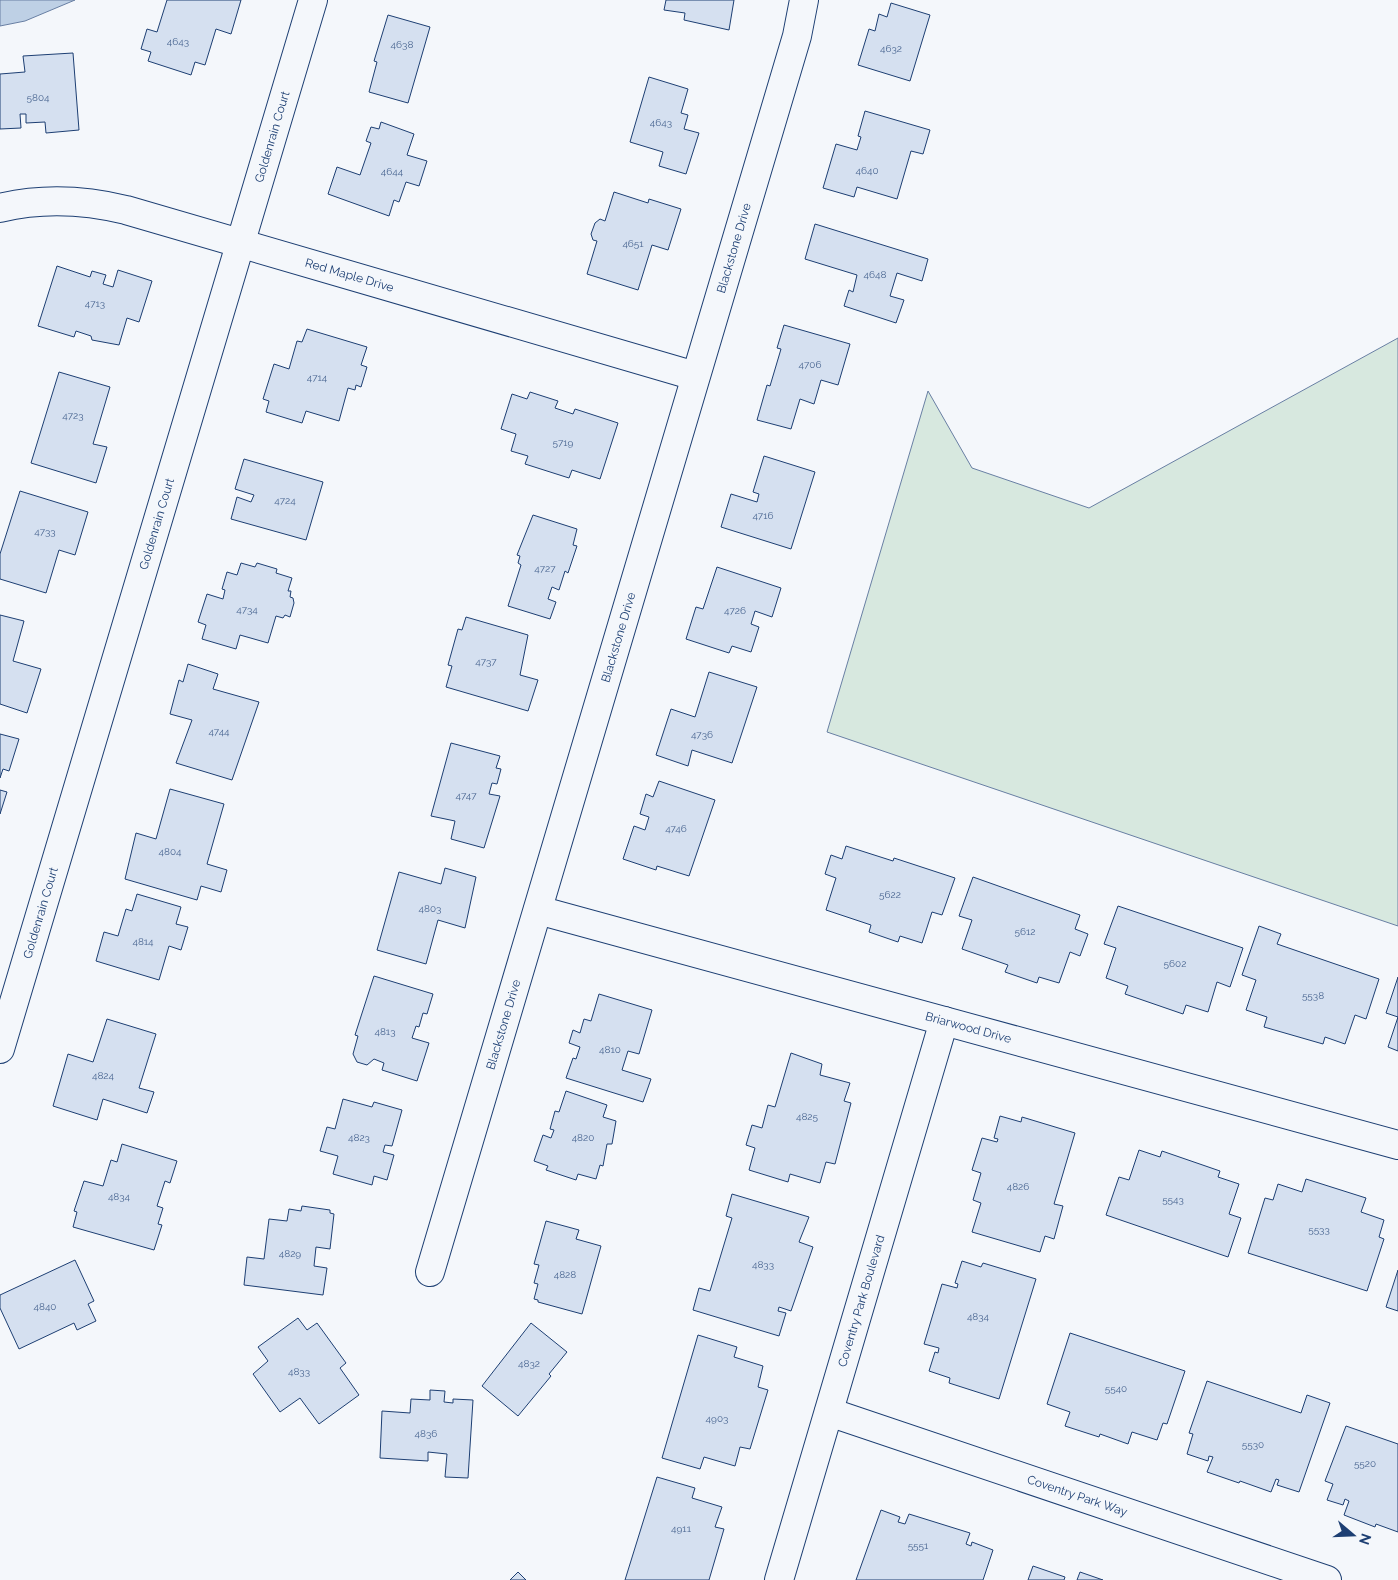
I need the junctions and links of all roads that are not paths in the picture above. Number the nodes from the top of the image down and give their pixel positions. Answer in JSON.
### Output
{"nodes":[{"id":1,"x":313,"y":0,"type":"edge"},
{"id":2,"x":804,"y":0,"type":"edge"},
{"id":3,"x":0,"y":208,"type":"edge"},
{"id":4,"x":240,"y":243,"type":"junction"},
{"id":5,"x":695,"y":376,"type":"junction"},
{"id":6,"x":538,"y":910,"type":"junction"},
{"id":7,"x":944,"y":1021,"type":"junction"},
{"id":8,"x":0,"y":1049,"type":"edge"},
{"id":9,"x":1398,"y":1145,"type":"edge"},
{"id":10,"x":430,"y":1272,"type":"dead end"},
{"id":11,"x":828,"y":1412,"type":"junction"},
{"id":12,"x":779,"y":1580,"type":"edge"},
{"id":13,"x":1327,"y":1580,"type":"edge"}],
"edges":[{"from":1,"to":4,"type":"street","name":"Goldenrain Court"},
{"from":2,"to":5,"type":"street","name":"Blackstone Drive"},
{"from":3,"to":4,"type":"street","name":"Red Maple Drive"},
{"from":4,"to":5,"type":"street","name":"Red Maple Drive"},
{"from":4,"to":8,"type":"street","name":"Goldenrain Court"},
{"from":5,"to":6,"type":"street","name":"Blackstone Drive"},
{"from":6,"to":7,"type":"street","name":"Briarwood Drive"},
{"from":6,"to":10,"type":"street","name":"Blackstone Drive"},
{"from":7,"to":9,"type":"street","name":"Briarwood Drive"},
{"from":7,"to":11,"type":"street","name":"Coventry Park Boulevard"},
{"from":11,"to":12,"type":"street","name":"Coventry Park Boulevard"},
{"from":11,"to":13,"type":"street","name":"Coventry Park Way"}]}
